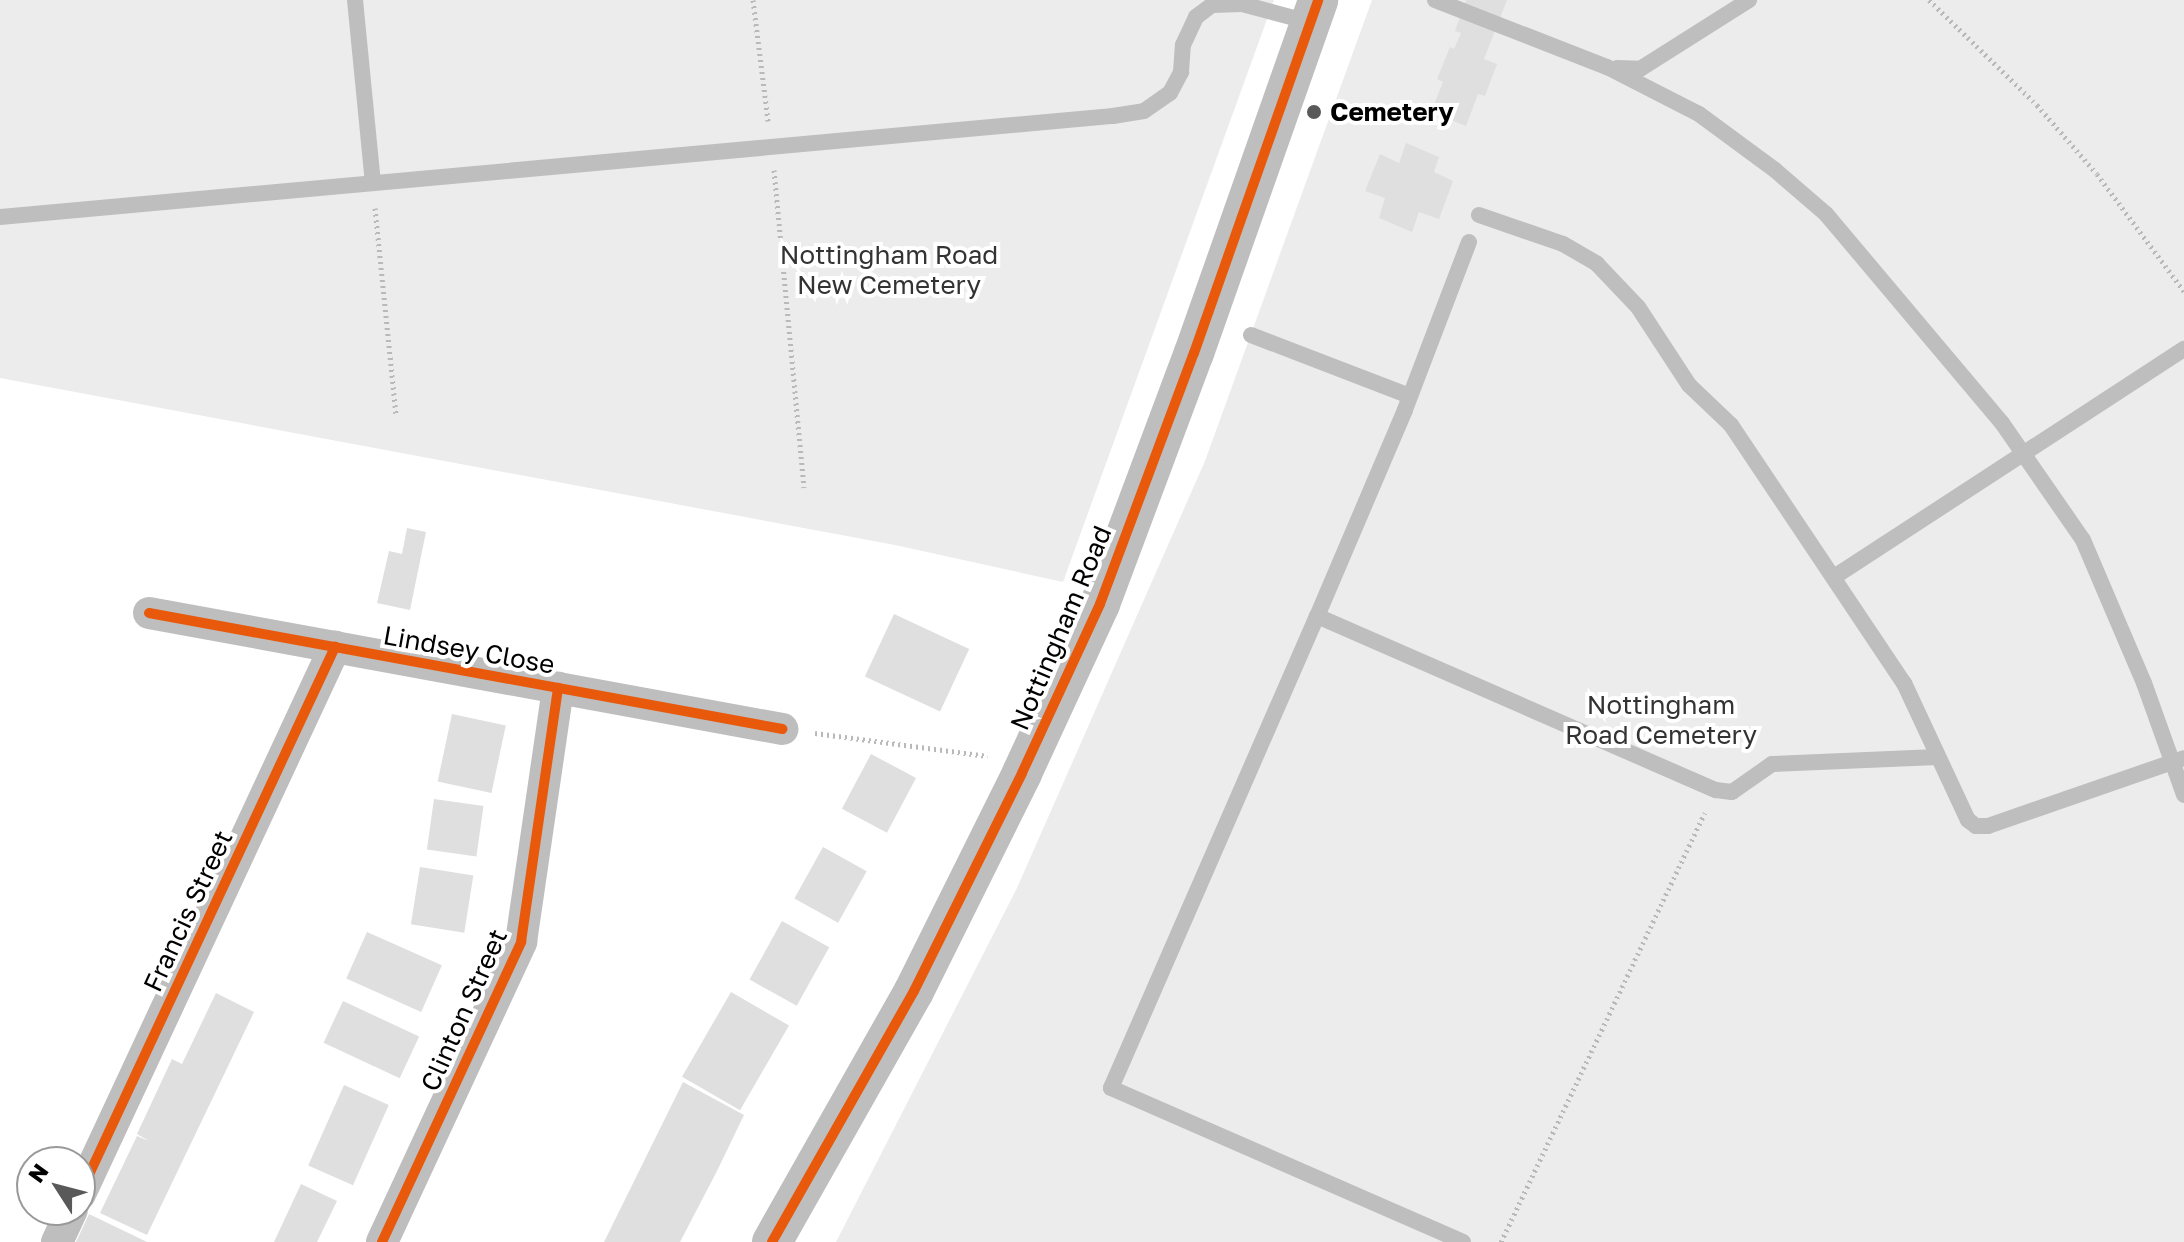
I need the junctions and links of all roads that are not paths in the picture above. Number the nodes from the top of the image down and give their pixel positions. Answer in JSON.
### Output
{"nodes":[{"id":1,"x":355,"y":0,"type":"edge"},
{"id":2,"x":1435,"y":0,"type":"edge"},
{"id":3,"x":1749,"y":0,"type":"edge"},
{"id":4,"x":1314,"y":11,"type":"edge"},
{"id":5,"x":1607,"y":67,"type":"junction"},
{"id":6,"x":373,"y":183,"type":"junction"},
{"id":7,"x":1479,"y":215,"type":"dead end"},
{"id":8,"x":0,"y":217,"type":"edge"},
{"id":9,"x":1469,"y":242,"type":"dead end"},
{"id":10,"x":1251,"y":335,"type":"dead end"},
{"id":11,"x":2184,"y":349,"type":"edge"},
{"id":12,"x":1410,"y":396,"type":"junction"},
{"id":13,"x":2024,"y":451,"type":"junction"},
{"id":14,"x":1834,"y":577,"type":"junction"},
{"id":15,"x":149,"y":613,"type":"dead end"},
{"id":16,"x":1317,"y":616,"type":"junction"},
{"id":17,"x":335,"y":647,"type":"junction"},
{"id":18,"x":558,"y":688,"type":"junction"},
{"id":19,"x":782,"y":729,"type":"dead end"},
{"id":20,"x":1937,"y":757,"type":"junction"},
{"id":21,"x":2178,"y":760,"type":"edge"},
{"id":22,"x":2184,"y":795,"type":"edge"},
{"id":23,"x":96,"y":1160,"type":"edge"},
{"id":24,"x":382,"y":1242,"type":"edge"},
{"id":25,"x":772,"y":1242,"type":"edge"},
{"id":26,"x":1463,"y":1242,"type":"edge"}],
"edges":[{"from":1,"to":6,"type":"lane"},
{"from":2,"to":5,"type":"lane"},
{"from":3,"to":5,"type":"lane"},
{"from":4,"to":6,"type":"lane"},
{"from":4,"to":25,"type":"street","name":"Nottingham Road"},
{"from":5,"to":13,"type":"lane"},
{"from":6,"to":8,"type":"lane"},
{"from":7,"to":14,"type":"lane"},
{"from":9,"to":12,"type":"lane"},
{"from":10,"to":12,"type":"lane"},
{"from":11,"to":13,"type":"lane"},
{"from":12,"to":16,"type":"lane"},
{"from":13,"to":14,"type":"lane"},
{"from":13,"to":21,"type":"lane"},
{"from":14,"to":20,"type":"lane"},
{"from":15,"to":17,"type":"street","name":"Lindsey Close"},
{"from":16,"to":20,"type":"lane"},
{"from":16,"to":26,"type":"lane"},
{"from":17,"to":18,"type":"street","name":"Lindsey Close"},
{"from":17,"to":23,"type":"street","name":"Francis Street"},
{"from":18,"to":19,"type":"street","name":"Lindsey Close"},
{"from":18,"to":24,"type":"street","name":"Clinton Street"},
{"from":20,"to":21,"type":"lane"},
{"from":21,"to":22,"type":"lane"}]}
